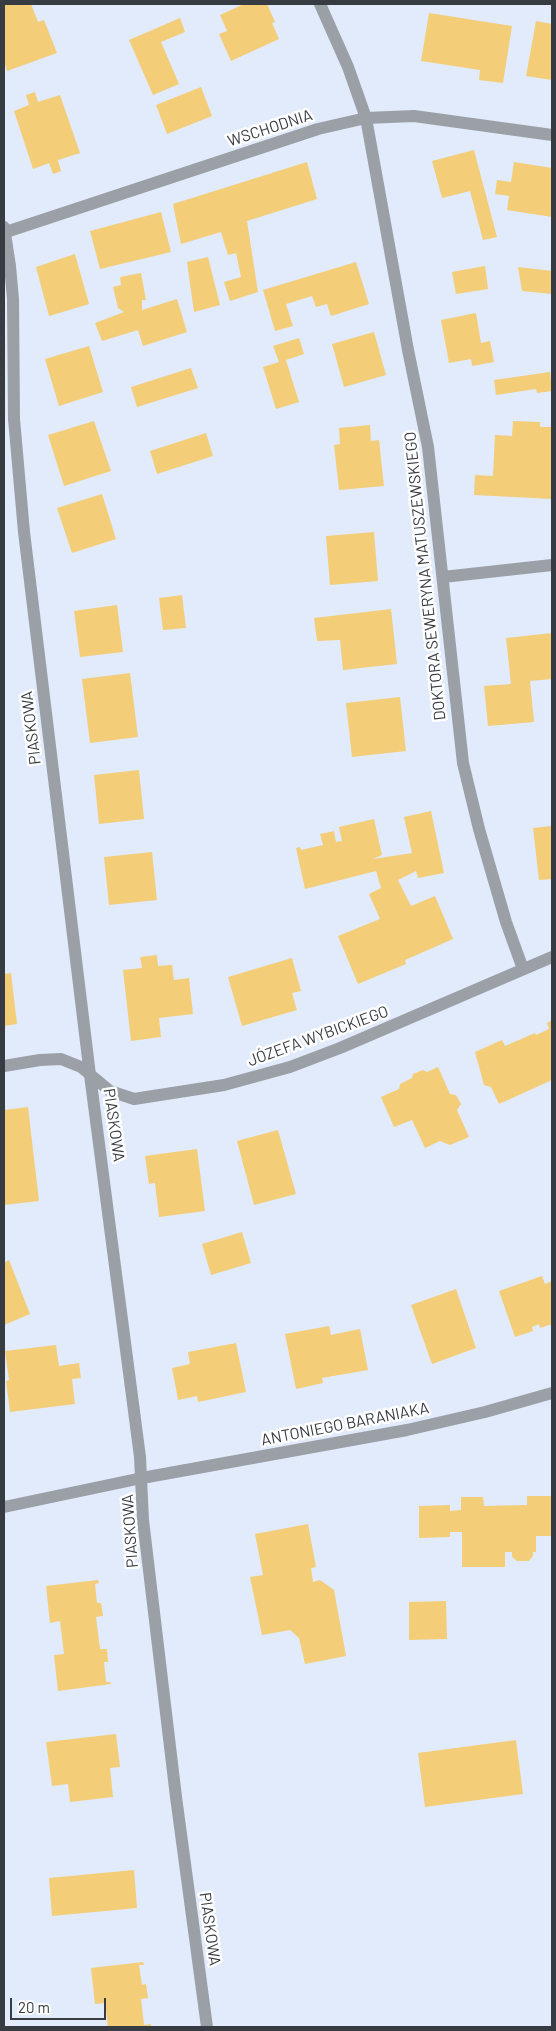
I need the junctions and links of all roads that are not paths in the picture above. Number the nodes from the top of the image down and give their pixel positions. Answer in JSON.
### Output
{"nodes":[{"id":1,"x":320,"y":4,"type":"edge"},
{"id":2,"x":366,"y":118,"type":"junction"},
{"id":3,"x":552,"y":135,"type":"edge"},
{"id":4,"x":5,"y":229,"type":"edge"},
{"id":5,"x":552,"y":565,"type":"edge"},
{"id":6,"x":443,"y":577,"type":"junction"},
{"id":7,"x":552,"y":957,"type":"edge"},
{"id":8,"x":523,"y":969,"type":"junction"},
{"id":9,"x":4,"y":1066,"type":"edge"},
{"id":10,"x":90,"y":1075,"type":"junction"},
{"id":11,"x":552,"y":1393,"type":"edge"},
{"id":12,"x":142,"y":1478,"type":"junction"},
{"id":13,"x":4,"y":1507,"type":"edge"},
{"id":14,"x":207,"y":2027,"type":"edge"}],
"edges":[{"from":1,"to":2,"type":"street","name":"DOKTORA SEWERYNA MATUSZEWSKIEGO"},
{"from":2,"to":3,"type":"street","name":"WSCHODNIA"},
{"from":2,"to":4,"type":"street","name":"WSCHODNIA"},
{"from":2,"to":6,"type":"street","name":"DOKTORA SEWERYNA MATUSZEWSKIEGO"},
{"from":4,"to":10,"type":"street","name":"PIASKOWA"},
{"from":5,"to":6,"type":"street"},
{"from":6,"to":8,"type":"street","name":"DOKTORA SEWERYNA MATUSZEWSKIEGO"},
{"from":7,"to":8,"type":"street","name":"JÓZEFA WYBICKIEGO"},
{"from":8,"to":10,"type":"street","name":"JÓZEFA WYBICKIEGO"},
{"from":9,"to":10,"type":"street","name":"JÓZEFA WYBICKIEGO"},
{"from":10,"to":12,"type":"street","name":"PIASKOWA"},
{"from":11,"to":12,"type":"street","name":"ANTONIEGO BARANIAKA"},
{"from":12,"to":13,"type":"street","name":"ANTONIEGO BARANIAKA"},
{"from":12,"to":14,"type":"street","name":"PIASKOWA"}]}
